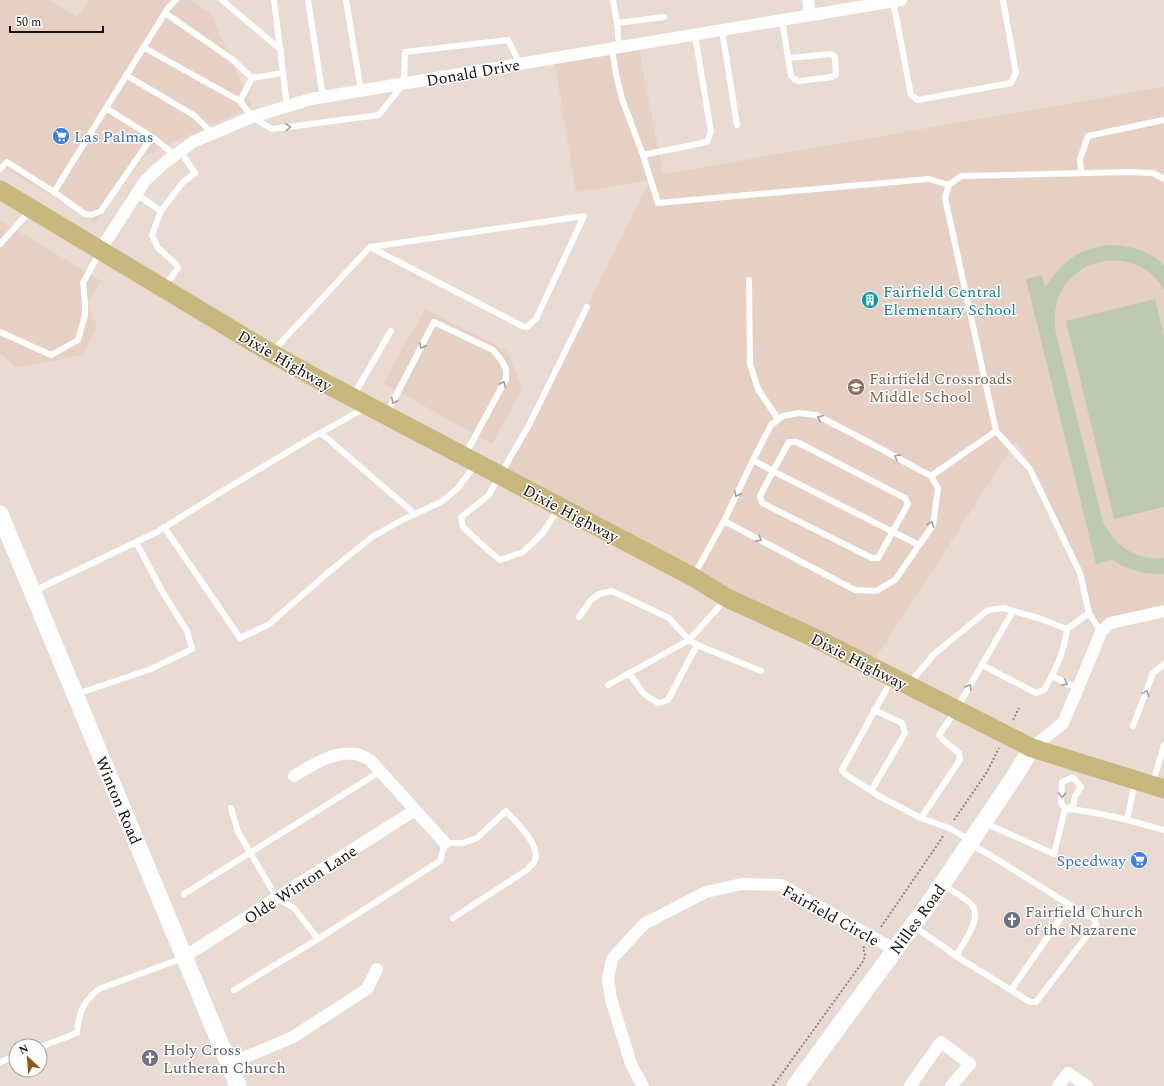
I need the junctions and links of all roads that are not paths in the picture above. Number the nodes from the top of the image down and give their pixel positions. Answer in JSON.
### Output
{"nodes":[{"id":1,"x":176,"y":0,"type":"edge"},
{"id":2,"x":222,"y":0,"type":"edge"},
{"id":3,"x":274,"y":0,"type":"edge"},
{"id":4,"x":308,"y":0,"type":"edge"},
{"id":5,"x":346,"y":0,"type":"edge"},
{"id":6,"x":613,"y":0,"type":"edge"},
{"id":7,"x":808,"y":0,"type":"edge"},
{"id":8,"x":1003,"y":0,"type":"edge"},
{"id":9,"x":897,"y":1,"type":"edge"},
{"id":10,"x":165,"y":13,"type":"junction"},
{"id":11,"x":810,"y":15,"type":"junction"},
{"id":12,"x":664,"y":17,"type":"dead end"},
{"id":13,"x":782,"y":20,"type":"junction"},
{"id":14,"x":617,"y":23,"type":"junction"},
{"id":15,"x":722,"y":30,"type":"junction"},
{"id":16,"x":695,"y":35,"type":"junction"},
{"id":17,"x":144,"y":47,"type":"junction"},
{"id":18,"x":615,"y":48,"type":"junction"},
{"id":19,"x":280,"y":50,"type":"junction"},
{"id":20,"x":789,"y":58,"type":"junction"},
{"id":21,"x":520,"y":64,"type":"junction"},
{"id":22,"x":283,"y":73,"type":"junction"},
{"id":23,"x":126,"y":75,"type":"junction"},
{"id":24,"x":252,"y":78,"type":"junction"},
{"id":25,"x":404,"y":83,"type":"junction"},
{"id":26,"x":361,"y":91,"type":"junction"},
{"id":27,"x":322,"y":97,"type":"junction"},
{"id":28,"x":240,"y":101,"type":"junction"},
{"id":29,"x":287,"y":106,"type":"junction"},
{"id":30,"x":106,"y":108,"type":"junction"},
{"id":31,"x":252,"y":117,"type":"junction"},
{"id":32,"x":1164,"y":120,"type":"edge"},
{"id":33,"x":737,"y":124,"type":"dead end"},
{"id":34,"x":213,"y":134,"type":"junction"},
{"id":35,"x":152,"y":137,"type":"junction"},
{"id":36,"x":177,"y":153,"type":"junction"},
{"id":37,"x":644,"y":155,"type":"junction"},
{"id":38,"x":0,"y":169,"type":"edge"},
{"id":39,"x":1081,"y":173,"type":"junction"},
{"id":40,"x":1164,"y":179,"type":"edge"},
{"id":41,"x":949,"y":185,"type":"junction"},
{"id":42,"x":0,"y":190,"type":"edge"},
{"id":43,"x":54,"y":192,"type":"junction"},
{"id":44,"x":136,"y":194,"type":"junction"},
{"id":45,"x":32,"y":208,"type":"junction"},
{"id":46,"x":161,"y":211,"type":"junction"},
{"id":47,"x":0,"y":244,"type":"edge"},
{"id":48,"x":370,"y":247,"type":"junction"},
{"id":49,"x":101,"y":250,"type":"junction"},
{"id":50,"x":749,"y":280,"type":"dead end"},
{"id":51,"x":164,"y":288,"type":"junction"},
{"id":52,"x":587,"y":307,"type":"dead end"},
{"id":53,"x":391,"y":331,"type":"dead end"},
{"id":54,"x":0,"y":332,"type":"edge"},
{"id":55,"x":271,"y":353,"type":"junction"},
{"id":56,"x":352,"y":397,"type":"junction"},
{"id":57,"x":369,"y":406,"type":"junction"},
{"id":58,"x":386,"y":415,"type":"junction"},
{"id":59,"x":778,"y":419,"type":"junction"},
{"id":60,"x":996,"y":431,"type":"junction"},
{"id":61,"x":321,"y":433,"type":"junction"},
{"id":62,"x":471,"y":460,"type":"junction"},
{"id":63,"x":753,"y":460,"type":"junction"},
{"id":64,"x":773,"y":471,"type":"junction"},
{"id":65,"x":501,"y":476,"type":"junction"},
{"id":66,"x":931,"y":476,"type":"junction"},
{"id":67,"x":560,"y":506,"type":"junction"},
{"id":68,"x":0,"y":514,"type":"edge"},
{"id":69,"x":415,"y":514,"type":"junction"},
{"id":70,"x":724,"y":521,"type":"junction"},
{"id":71,"x":164,"y":527,"type":"junction"},
{"id":72,"x":893,"y":532,"type":"junction"},
{"id":73,"x":136,"y":542,"type":"junction"},
{"id":74,"x":919,"y":545,"type":"junction"},
{"id":75,"x":693,"y":577,"type":"junction"},
{"id":76,"x":32,"y":592,"type":"junction"},
{"id":77,"x":727,"y":598,"type":"junction"},
{"id":78,"x":1013,"y":611,"type":"junction"},
{"id":79,"x":1164,"y":611,"type":"edge"},
{"id":80,"x":1089,"y":613,"type":"junction"},
{"id":81,"x":579,"y":617,"type":"dead end"},
{"id":82,"x":1067,"y":629,"type":"junction"},
{"id":83,"x":1101,"y":632,"type":"junction"},
{"id":84,"x":689,"y":640,"type":"junction"},
{"id":85,"x":697,"y":645,"type":"junction"},
{"id":86,"x":1164,"y":664,"type":"edge"},
{"id":87,"x":982,"y":665,"type":"junction"},
{"id":88,"x":761,"y":672,"type":"dead end"},
{"id":89,"x":629,"y":674,"type":"junction"},
{"id":90,"x":1052,"y":676,"type":"junction"},
{"id":91,"x":900,"y":682,"type":"junction"},
{"id":92,"x":608,"y":685,"type":"dead end"},
{"id":93,"x":1078,"y":689,"type":"junction"},
{"id":94,"x":75,"y":694,"type":"junction"},
{"id":95,"x":874,"y":710,"type":"junction"},
{"id":96,"x":956,"y":710,"type":"junction"},
{"id":97,"x":1133,"y":726,"type":"dead end"},
{"id":98,"x":1164,"y":745,"type":"edge"},
{"id":99,"x":1032,"y":748,"type":"junction"},
{"id":100,"x":1075,"y":770,"type":"junction"},
{"id":101,"x":381,"y":772,"type":"junction"},
{"id":102,"x":294,"y":776,"type":"dead end"},
{"id":103,"x":1151,"y":785,"type":"edge"},
{"id":104,"x":872,"y":791,"type":"junction"},
{"id":105,"x":231,"y":808,"type":"dead end"},
{"id":106,"x":1065,"y":809,"type":"junction"},
{"id":107,"x":415,"y":810,"type":"junction"},
{"id":108,"x":921,"y":818,"type":"junction"},
{"id":109,"x":1127,"y":820,"type":"junction"},
{"id":110,"x":984,"y":822,"type":"junction"},
{"id":111,"x":1164,"y":830,"type":"edge"},
{"id":112,"x":970,"y":842,"type":"junction"},
{"id":113,"x":445,"y":843,"type":"junction"},
{"id":114,"x":250,"y":852,"type":"junction"},
{"id":115,"x":942,"y":885,"type":"junction"},
{"id":116,"x":184,"y":894,"type":"dead end"},
{"id":117,"x":277,"y":898,"type":"junction"},
{"id":118,"x":1070,"y":905,"type":"junction"},
{"id":119,"x":453,"y":918,"type":"dead end"},
{"id":120,"x":912,"y":927,"type":"junction"},
{"id":121,"x":318,"y":939,"type":"junction"},
{"id":122,"x":895,"y":950,"type":"junction"},
{"id":123,"x":956,"y":956,"type":"junction"},
{"id":124,"x":184,"y":957,"type":"junction"},
{"id":125,"x":377,"y":969,"type":"dead end"},
{"id":126,"x":234,"y":990,"type":"dead end"},
{"id":127,"x":1011,"y":990,"type":"junction"},
{"id":128,"x":48,"y":1044,"type":"edge"},
{"id":129,"x":229,"y":1064,"type":"junction"},
{"id":130,"x":238,"y":1086,"type":"edge"},
{"id":131,"x":644,"y":1086,"type":"edge"},
{"id":132,"x":795,"y":1086,"type":"edge"},
{"id":133,"x":910,"y":1086,"type":"edge"},
{"id":134,"x":951,"y":1086,"type":"edge"},
{"id":135,"x":1058,"y":1086,"type":"edge"},
{"id":136,"x":1087,"y":1086,"type":"edge"}],
"edges":[{"from":1,"to":10,"type":"lane"},
{"from":2,"to":19,"type":"lane"},
{"from":3,"to":19,"type":"lane"},
{"from":4,"to":27,"type":"lane"},
{"from":5,"to":26,"type":"lane"},
{"from":6,"to":14,"type":"lane"},
{"from":7,"to":11,"type":"street"},
{"from":8,"to":9,"type":"lane"},
{"from":9,"to":11,"type":"street","name":"Donald Drive"},
{"from":10,"to":17,"type":"lane"},
{"from":10,"to":24,"type":"lane"},
{"from":11,"to":13,"type":"street","name":"Donald Drive"},
{"from":12,"to":14,"type":"lane"},
{"from":13,"to":15,"type":"street","name":"Donald Drive"},
{"from":13,"to":20,"type":"lane"},
{"from":14,"to":18,"type":"lane"},
{"from":15,"to":16,"type":"street","name":"Donald Drive"},
{"from":15,"to":33,"type":"lane"},
{"from":16,"to":18,"type":"street","name":"Donald Drive"},
{"from":16,"to":37,"type":"lane"},
{"from":17,"to":23,"type":"lane"},
{"from":17,"to":28,"type":"lane"},
{"from":18,"to":21,"type":"street","name":"Donald Drive"},
{"from":18,"to":37,"type":"lane"},
{"from":19,"to":22,"type":"lane"},
{"from":20,"to":20,"type":"lane"},
{"from":21,"to":25,"type":"street","name":"Donald Drive"},
{"from":21,"to":25,"type":"lane"},
{"from":22,"to":24,"type":"lane"},
{"from":22,"to":29,"type":"lane"},
{"from":23,"to":30,"type":"lane"},
{"from":23,"to":34,"type":"lane"},
{"from":24,"to":28,"type":"lane"},
{"from":25,"to":26,"type":"street","name":"Donald Drive"},
{"from":31,"to":25,"type":"lane","one_way":true},
{"from":26,"to":27,"type":"street","name":"Donald Drive"},
{"from":27,"to":29,"type":"street","name":"Donald Drive"},
{"from":28,"to":31,"type":"lane"},
{"from":29,"to":31,"type":"street","name":"Donald Drive"},
{"from":30,"to":35,"type":"lane"},
{"from":30,"to":43,"type":"lane"},
{"from":31,"to":34,"type":"street","name":"Donald Drive"},
{"from":32,"to":39,"type":"lane"},
{"from":34,"to":36,"type":"street","name":"Donald Drive"},
{"from":35,"to":36,"type":"lane"},
{"from":35,"to":43,"type":"lane"},
{"from":36,"to":44,"type":"street","name":"Donald Drive"},
{"from":36,"to":46,"type":"lane"},
{"from":37,"to":41,"type":"lane"},
{"from":38,"to":43,"type":"lane"},
{"from":39,"to":40,"type":"lane"},
{"from":39,"to":41,"type":"lane"},
{"from":41,"to":60,"type":"lane"},
{"from":42,"to":45,"type":"main road","name":"Dixie Highway"},
{"from":44,"to":46,"type":"lane"},
{"from":44,"to":49,"type":"street","name":"Donald Drive"},
{"from":45,"to":47,"type":"lane"},
{"from":45,"to":49,"type":"main road","name":"Dixie Highway"},
{"from":46,"to":51,"type":"lane"},
{"from":48,"to":48,"type":"lane"},
{"from":48,"to":55,"type":"lane"},
{"from":49,"to":51,"type":"main road","name":"Dixie Highway"},
{"from":49,"to":54,"type":"lane"},
{"from":50,"to":59,"type":"lane"},
{"from":51,"to":55,"type":"main road","name":"Dixie Highway"},
{"from":52,"to":65,"type":"lane"},
{"from":53,"to":56,"type":"lane"},
{"from":55,"to":56,"type":"main road","name":"Dixie Highway"},
{"from":56,"to":57,"type":"main road","name":"Dixie Highway"},
{"from":57,"to":58,"type":"main road","name":"Dixie Highway"},
{"from":57,"to":61,"type":"lane"},
{"from":58,"to":62,"type":"main road","name":"Dixie Highway"},
{"from":62,"to":58,"type":"lane","one_way":true},
{"from":59,"to":63,"type":"lane"},
{"from":66,"to":59,"type":"lane","one_way":true},
{"from":60,"to":66,"type":"lane"},
{"from":60,"to":80,"type":"lane"},
{"from":61,"to":69,"type":"lane"},
{"from":61,"to":71,"type":"lane"},
{"from":62,"to":65,"type":"main road","name":"Dixie Highway"},
{"from":62,"to":69,"type":"lane"},
{"from":63,"to":64,"type":"lane"},
{"from":63,"to":70,"type":"lane","one_way":true},
{"from":64,"to":72,"type":"lane"},
{"from":64,"to":72,"type":"lane"},
{"from":64,"to":72,"type":"lane"},
{"from":65,"to":67,"type":"main road","name":"Dixie Highway"},
{"from":65,"to":67,"type":"lane"},
{"from":74,"to":66,"type":"lane","one_way":true},
{"from":67,"to":75,"type":"main road","name":"Dixie Highway"},
{"from":68,"to":76,"type":"street","name":"Winton Road"},
{"from":69,"to":71,"type":"lane"},
{"from":70,"to":74,"type":"lane","one_way":true},
{"from":70,"to":75,"type":"lane"},
{"from":71,"to":73,"type":"lane"},
{"from":72,"to":74,"type":"lane"},
{"from":73,"to":76,"type":"lane"},
{"from":73,"to":94,"type":"lane"},
{"from":75,"to":77,"type":"main road","name":"Dixie Highway"},
{"from":76,"to":94,"type":"street","name":"Winton Road"},
{"from":77,"to":84,"type":"lane"},
{"from":77,"to":91,"type":"main road","name":"Dixie Highway"},
{"from":78,"to":82,"type":"lane"},
{"from":78,"to":87,"type":"lane"},
{"from":78,"to":91,"type":"lane"},
{"from":79,"to":83,"type":"street"},
{"from":80,"to":82,"type":"lane"},
{"from":80,"to":83,"type":"lane"},
{"from":81,"to":84,"type":"lane"},
{"from":82,"to":90,"type":"lane"},
{"from":83,"to":93,"type":"street"},
{"from":84,"to":85,"type":"lane"},
{"from":84,"to":89,"type":"lane"},
{"from":85,"to":88,"type":"lane"},
{"from":85,"to":89,"type":"lane"},
{"from":97,"to":86,"type":"lane","one_way":true},
{"from":87,"to":90,"type":"lane"},
{"from":96,"to":87,"type":"lane","one_way":true},
{"from":89,"to":92,"type":"lane"},
{"from":90,"to":93,"type":"lane","one_way":true},
{"from":91,"to":95,"type":"lane"},
{"from":91,"to":96,"type":"main road","name":"Dixie Highway"},
{"from":93,"to":99,"type":"street"},
{"from":94,"to":124,"type":"street","name":"Winton Road"},
{"from":95,"to":104,"type":"lane"},
{"from":95,"to":104,"type":"lane"},
{"from":96,"to":99,"type":"main road","name":"Dixie Highway"},
{"from":96,"to":108,"type":"lane"},
{"from":98,"to":103,"type":"lane"},
{"from":99,"to":100,"type":"main road","name":"Dixie Highway"},
{"from":99,"to":110,"type":"street","name":"Nilles Road"},
{"from":100,"to":103,"type":"main road","name":"Dixie Highway"},
{"from":100,"to":106,"type":"lane","one_way":true},
{"from":100,"to":106,"type":"lane"},
{"from":101,"to":102,"type":"street"},
{"from":101,"to":107,"type":"street"},
{"from":101,"to":114,"type":"lane"},
{"from":103,"to":109,"type":"lane"},
{"from":104,"to":108,"type":"lane"},
{"from":105,"to":114,"type":"lane"},
{"from":106,"to":109,"type":"lane"},
{"from":106,"to":110,"type":"lane"},
{"from":107,"to":113,"type":"street"},
{"from":107,"to":117,"type":"street","name":"Olde Winton Lane"},
{"from":108,"to":112,"type":"lane"},
{"from":109,"to":111,"type":"lane"},
{"from":110,"to":112,"type":"street","name":"Nilles Road"},
{"from":112,"to":115,"type":"street","name":"Nilles Road"},
{"from":112,"to":118,"type":"lane"},
{"from":113,"to":119,"type":"lane"},
{"from":113,"to":121,"type":"lane"},
{"from":114,"to":116,"type":"lane"},
{"from":114,"to":117,"type":"lane"},
{"from":115,"to":120,"type":"street","name":"Nilles Road"},
{"from":115,"to":123,"type":"lane"},
{"from":117,"to":121,"type":"lane"},
{"from":117,"to":124,"type":"street","name":"Olde Winton Lane"},
{"from":118,"to":127,"type":"lane"},
{"from":118,"to":127,"type":"lane"},
{"from":120,"to":122,"type":"street","name":"Nilles Road"},
{"from":120,"to":123,"type":"lane"},
{"from":121,"to":126,"type":"lane"},
{"from":122,"to":131,"type":"street","name":"Fairfield Circle"},
{"from":122,"to":132,"type":"street","name":"Nilles Road"},
{"from":123,"to":127,"type":"lane"},
{"from":124,"to":128,"type":"lane"},
{"from":124,"to":129,"type":"street","name":"Winton Road"},
{"from":125,"to":129,"type":"street"},
{"from":129,"to":130,"type":"street","name":"Winton Road"},
{"from":133,"to":134,"type":"street"},
{"from":135,"to":136,"type":"street"}]}
